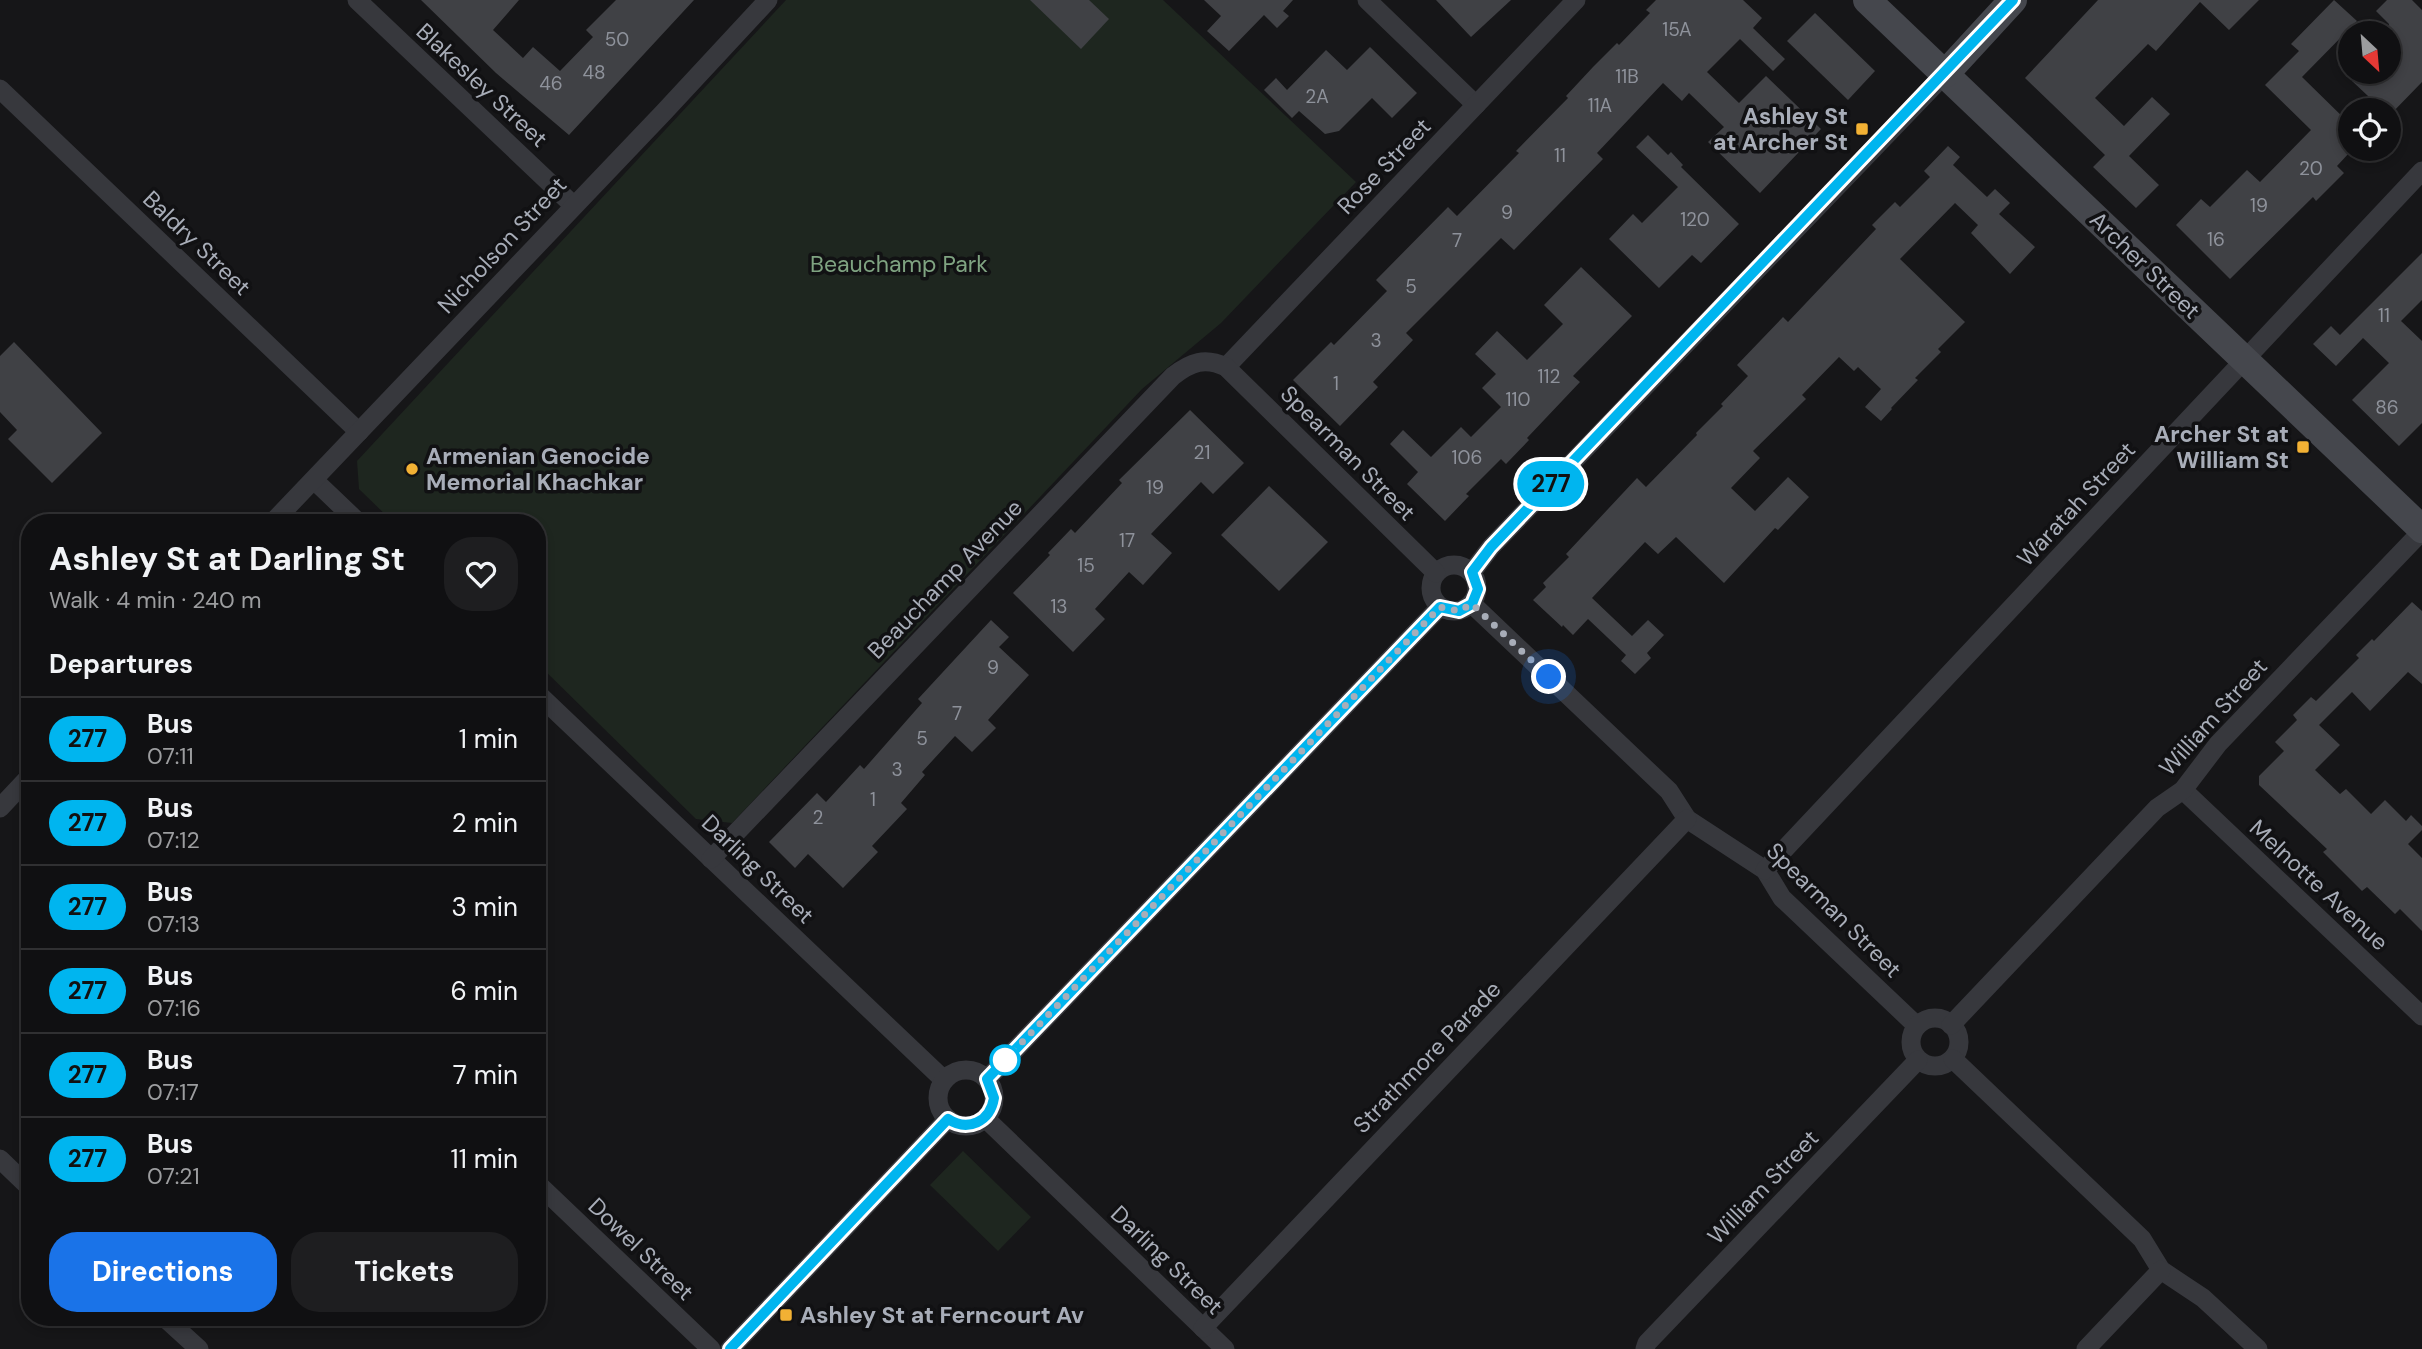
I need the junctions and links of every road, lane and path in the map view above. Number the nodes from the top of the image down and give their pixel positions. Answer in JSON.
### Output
{"nodes":[{"id":1,"x":357,"y":0,"type":"edge"},
{"id":2,"x":768,"y":0,"type":"edge"},
{"id":3,"x":1367,"y":0,"type":"edge"},
{"id":4,"x":1576,"y":0,"type":"edge"},
{"id":5,"x":1867,"y":0,"type":"edge"},
{"id":6,"x":2013,"y":0,"type":"edge"},
{"id":7,"x":1945,"y":74,"type":"junction"},
{"id":8,"x":0,"y":89,"type":"edge"},
{"id":9,"x":1476,"y":105,"type":"junction"},
{"id":10,"x":2422,"y":171,"type":"edge"},
{"id":11,"x":573,"y":205,"type":"junction"},
{"id":12,"x":2245,"y":361,"type":"junction"},
{"id":13,"x":1226,"y":367,"type":"junction"},
{"id":14,"x":359,"y":432,"type":"junction"},
{"id":15,"x":314,"y":480,"type":"junction"},
{"id":16,"x":281,"y":514,"type":"edge"},
{"id":17,"x":350,"y":514,"type":"edge"},
{"id":18,"x":2422,"y":530,"type":"edge"},
{"id":19,"x":1472,"y":572,"type":"junction"},
{"id":20,"x":1436,"y":573,"type":"junction"},
{"id":21,"x":1472,"y":604,"type":"junction"},
{"id":22,"x":1440,"y":607,"type":"junction"},
{"id":23,"x":546,"y":702,"type":"edge"},
{"id":24,"x":21,"y":786,"type":"edge"},
{"id":25,"x":2183,"y":790,"type":"junction"},
{"id":26,"x":0,"y":808,"type":"edge"},
{"id":27,"x":1687,"y":819,"type":"junction"},
{"id":28,"x":711,"y":859,"type":"junction"},
{"id":29,"x":1765,"y":870,"type":"junction"},
{"id":30,"x":2422,"y":1016,"type":"edge"},
{"id":31,"x":1951,"y":1025,"type":"junction"},
{"id":32,"x":1917,"y":1026,"type":"junction"},
{"id":33,"x":1952,"y":1059,"type":"junction"},
{"id":34,"x":1918,"y":1060,"type":"junction"},
{"id":35,"x":987,"y":1079,"type":"junction"},
{"id":36,"x":944,"y":1080,"type":"junction"},
{"id":37,"x":985,"y":1118,"type":"junction"},
{"id":38,"x":948,"y":1119,"type":"junction"},
{"id":39,"x":1,"y":1163,"type":"edge"},
{"id":40,"x":21,"y":1180,"type":"edge"},
{"id":41,"x":546,"y":1193,"type":"edge"},
{"id":42,"x":2161,"y":1270,"type":"junction"},
{"id":43,"x":174,"y":1326,"type":"edge"},
{"id":44,"x":1203,"y":1328,"type":"junction"},
{"id":45,"x":198,"y":1349,"type":"edge"},
{"id":46,"x":711,"y":1349,"type":"edge"},
{"id":47,"x":730,"y":1349,"type":"edge"},
{"id":48,"x":1225,"y":1349,"type":"edge"},
{"id":49,"x":1646,"y":1349,"type":"edge"},
{"id":50,"x":2086,"y":1349,"type":"edge"},
{"id":51,"x":2258,"y":1349,"type":"edge"}],
"edges":[{"from":1,"to":11,"type":"street","name":"Blakesley Street"},
{"from":2,"to":11,"type":"street","name":"Nicholson Street"},
{"from":3,"to":9,"type":"street"},
{"from":4,"to":9,"type":"street","name":"Rose Street"},
{"from":5,"to":7,"type":"main road","name":"Archer Street"},
{"from":6,"to":7,"type":"main road"},
{"from":7,"to":12,"type":"main road","name":"Archer Street"},
{"from":7,"to":19,"type":"street"},
{"from":8,"to":14,"type":"street","name":"Baldry Street"},
{"from":9,"to":13,"type":"street","name":"Rose Street"},
{"from":10,"to":12,"type":"street","name":"Waratah Street"},
{"from":11,"to":14,"type":"street","name":"Nicholson Street"},
{"from":12,"to":18,"type":"main road","name":"Archer Street"},
{"from":12,"to":29,"type":"street","name":"Waratah Street"},
{"from":13,"to":20,"type":"street","name":"Spearman Street"},
{"from":13,"to":28,"type":"street","name":"Beauchamp Avenue"},
{"from":14,"to":15,"type":"street","name":"Nicholson Street"},
{"from":15,"to":16,"type":"street","name":"Nicholson Street"},
{"from":15,"to":17,"type":"street"},
{"from":18,"to":25,"type":"street","name":"William Street"},
{"from":19,"to":20,"type":"street"},
{"from":19,"to":21,"type":"street"},
{"from":20,"to":22,"type":"street"},
{"from":21,"to":22,"type":"street"},
{"from":21,"to":27,"type":"street","name":"Spearman Street"},
{"from":22,"to":35,"type":"street"},
{"from":23,"to":28,"type":"street","name":"Darling Street"},
{"from":24,"to":26,"type":"street"},
{"from":25,"to":30,"type":"street","name":"Melnotte Avenue"},
{"from":25,"to":31,"type":"street","name":"William Street"},
{"from":27,"to":29,"type":"street","name":"Spearman Street"},
{"from":27,"to":44,"type":"street","name":"Strathmore Parade"},
{"from":28,"to":36,"type":"street","name":"Darling Street"},
{"from":29,"to":32,"type":"street","name":"Spearman Street"},
{"from":31,"to":32,"type":"street"},
{"from":31,"to":33,"type":"street"},
{"from":32,"to":34,"type":"street"},
{"from":33,"to":34,"type":"street"},
{"from":33,"to":42,"type":"street"},
{"from":34,"to":49,"type":"street","name":"William Street"},
{"from":35,"to":36,"type":"street"},
{"from":35,"to":37,"type":"street"},
{"from":36,"to":38,"type":"street"},
{"from":37,"to":38,"type":"street"},
{"from":37,"to":44,"type":"street","name":"Darling Street"},
{"from":38,"to":47,"type":"street"},
{"from":39,"to":40,"type":"street"},
{"from":41,"to":46,"type":"street","name":"Dowel Street"},
{"from":42,"to":50,"type":"street"},
{"from":42,"to":51,"type":"street"},
{"from":43,"to":45,"type":"street"},
{"from":44,"to":48,"type":"street","name":"Darling Street"}]}
